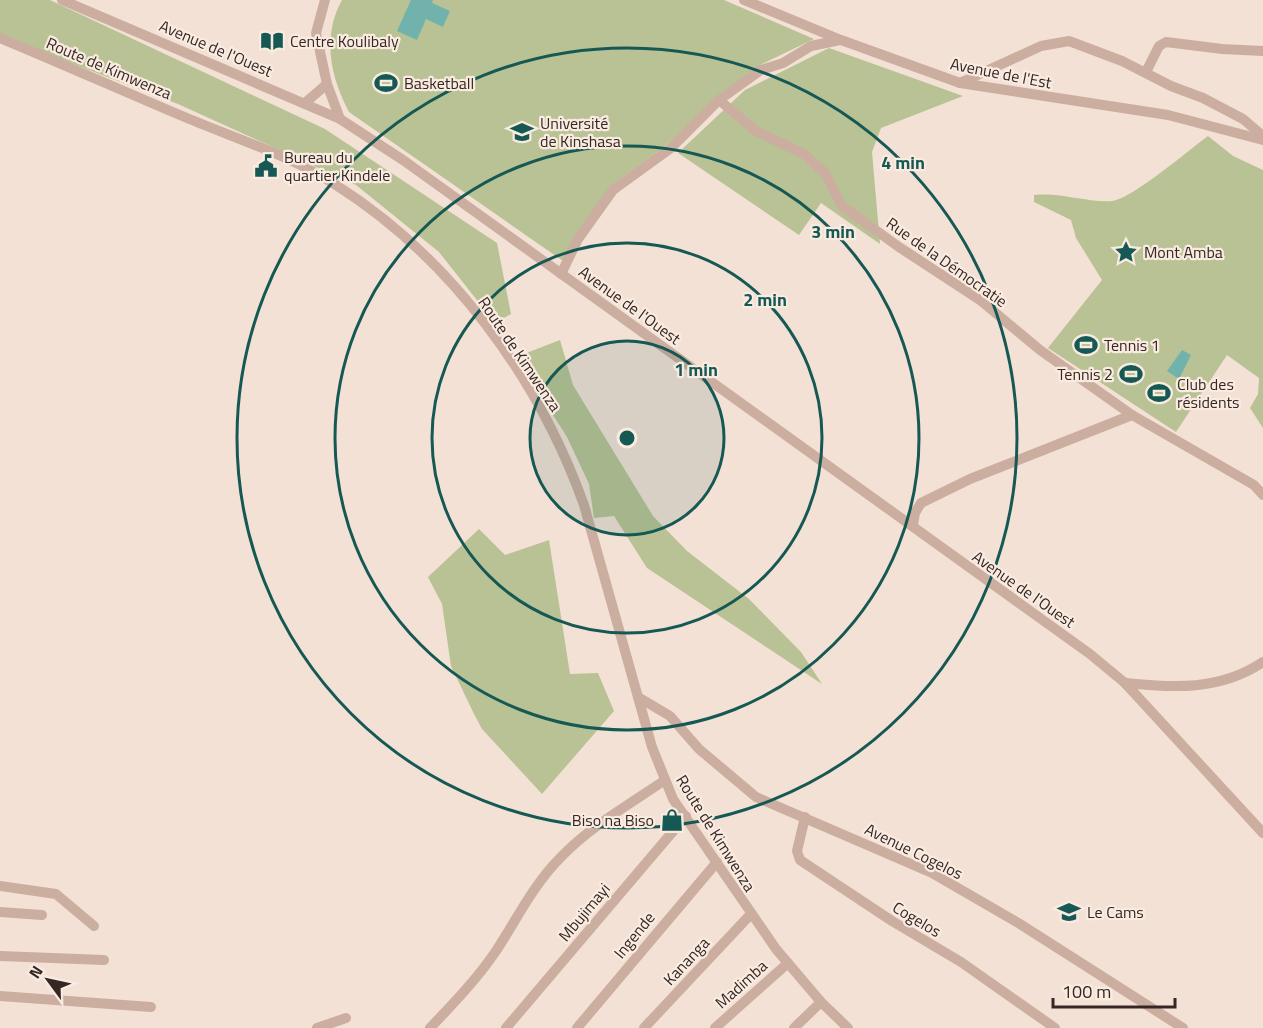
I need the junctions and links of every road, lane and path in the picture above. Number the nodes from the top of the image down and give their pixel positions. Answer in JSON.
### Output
{"nodes":[{"id":1,"x":62,"y":0,"type":"edge"},
{"id":2,"x":325,"y":0,"type":"edge"},
{"id":3,"x":744,"y":0,"type":"edge"},
{"id":4,"x":0,"y":38,"type":"edge"},
{"id":5,"x":841,"y":40,"type":"junction"},
{"id":6,"x":1263,"y":51,"type":"edge"},
{"id":7,"x":1146,"y":72,"type":"junction"},
{"id":8,"x":960,"y":83,"type":"junction"},
{"id":9,"x":327,"y":84,"type":"junction"},
{"id":10,"x":719,"y":100,"type":"junction"},
{"id":11,"x":305,"y":103,"type":"junction"},
{"id":12,"x":340,"y":119,"type":"junction"},
{"id":13,"x":1263,"y":138,"type":"edge"},
{"id":14,"x":561,"y":274,"type":"junction"},
{"id":15,"x":1132,"y":415,"type":"junction"},
{"id":16,"x":1263,"y":495,"type":"edge"},
{"id":17,"x":913,"y":525,"type":"junction"},
{"id":18,"x":1263,"y":663,"type":"edge"},
{"id":19,"x":1125,"y":683,"type":"junction"},
{"id":20,"x":638,"y":697,"type":"junction"},
{"id":21,"x":665,"y":780,"type":"junction"},
{"id":22,"x":686,"y":816,"type":"junction"},
{"id":23,"x":805,"y":817,"type":"junction"},
{"id":24,"x":1263,"y":833,"type":"edge"},
{"id":25,"x":717,"y":862,"type":"junction"},
{"id":26,"x":0,"y":886,"type":"edge"},
{"id":27,"x":0,"y":912,"type":"edge"},
{"id":28,"x":42,"y":915,"type":"dead end"},
{"id":29,"x":750,"y":915,"type":"junction"},
{"id":30,"x":94,"y":926,"type":"dead end"},
{"id":31,"x":0,"y":956,"type":"edge"},
{"id":32,"x":104,"y":960,"type":"dead end"},
{"id":33,"x":788,"y":963,"type":"junction"},
{"id":34,"x":0,"y":996,"type":"edge"},
{"id":35,"x":821,"y":1002,"type":"junction"},
{"id":36,"x":152,"y":1007,"type":"dead end"},
{"id":37,"x":345,"y":1018,"type":"dead end"},
{"id":38,"x":317,"y":1028,"type":"edge"},
{"id":39,"x":430,"y":1028,"type":"edge"},
{"id":40,"x":506,"y":1028,"type":"edge"},
{"id":41,"x":577,"y":1028,"type":"edge"},
{"id":42,"x":644,"y":1028,"type":"edge"},
{"id":43,"x":715,"y":1028,"type":"edge"},
{"id":44,"x":794,"y":1028,"type":"edge"},
{"id":45,"x":848,"y":1028,"type":"edge"},
{"id":46,"x":1055,"y":1028,"type":"edge"},
{"id":47,"x":1183,"y":1028,"type":"edge"}],
"edges":[{"from":1,"to":11,"type":"street","name":"Avenue de l'Ouest"},
{"from":2,"to":9,"type":"street"},
{"from":3,"to":5,"type":"street","name":"Avenue de l'Est"},
{"from":4,"to":20,"type":"street","name":"Route de Kimwenza"},
{"from":5,"to":8,"type":"street","name":"Avenue de l'Est"},
{"from":5,"to":10,"type":"street"},
{"from":6,"to":7,"type":"street"},
{"from":7,"to":8,"type":"street"},
{"from":7,"to":13,"type":"street"},
{"from":8,"to":13,"type":"street","name":"Avenue de l'Est"},
{"from":9,"to":11,"type":"street"},
{"from":9,"to":12,"type":"street"},
{"from":10,"to":14,"type":"street"},
{"from":10,"to":15,"type":"street","name":"Rue de la Démocratie"},
{"from":11,"to":12,"type":"street","name":"Avenue de l'Ouest"},
{"from":12,"to":14,"type":"street","name":"Avenue de l'Ouest"},
{"from":14,"to":17,"type":"street","name":"Avenue de l'Ouest"},
{"from":15,"to":16,"type":"street","name":"Rue de la Démocratie"},
{"from":15,"to":17,"type":"street"},
{"from":17,"to":19,"type":"street","name":"Avenue de l'Ouest"},
{"from":18,"to":19,"type":"street"},
{"from":19,"to":24,"type":"street","name":"Avenue de l'Ouest"},
{"from":20,"to":21,"type":"street","name":"Route de Kimwenza"},
{"from":20,"to":23,"type":"street","name":"Avenue Cogelos"},
{"from":21,"to":22,"type":"street","name":"Route de Kimwenza"},
{"from":21,"to":39,"type":"street"},
{"from":22,"to":25,"type":"street","name":"Route de Kimwenza"},
{"from":22,"to":40,"type":"street","name":"Mbujimayi"},
{"from":23,"to":46,"type":"street","name":"Cogelos"},
{"from":23,"to":47,"type":"street","name":"Avenue Cogelos"},
{"from":25,"to":29,"type":"street","name":"Route de Kimwenza"},
{"from":25,"to":41,"type":"street","name":"Ingende"},
{"from":26,"to":30,"type":"street"},
{"from":27,"to":28,"type":"street"},
{"from":29,"to":33,"type":"street","name":"Route de Kimwenza"},
{"from":29,"to":42,"type":"street","name":"Kananga"},
{"from":31,"to":32,"type":"street"},
{"from":33,"to":35,"type":"street","name":"Route de Kimwenza"},
{"from":33,"to":43,"type":"street","name":"Madimba"},
{"from":34,"to":36,"type":"street"},
{"from":35,"to":44,"type":"street"},
{"from":35,"to":45,"type":"street","name":"Route de Kimwenza"},
{"from":37,"to":38,"type":"street"}]}
